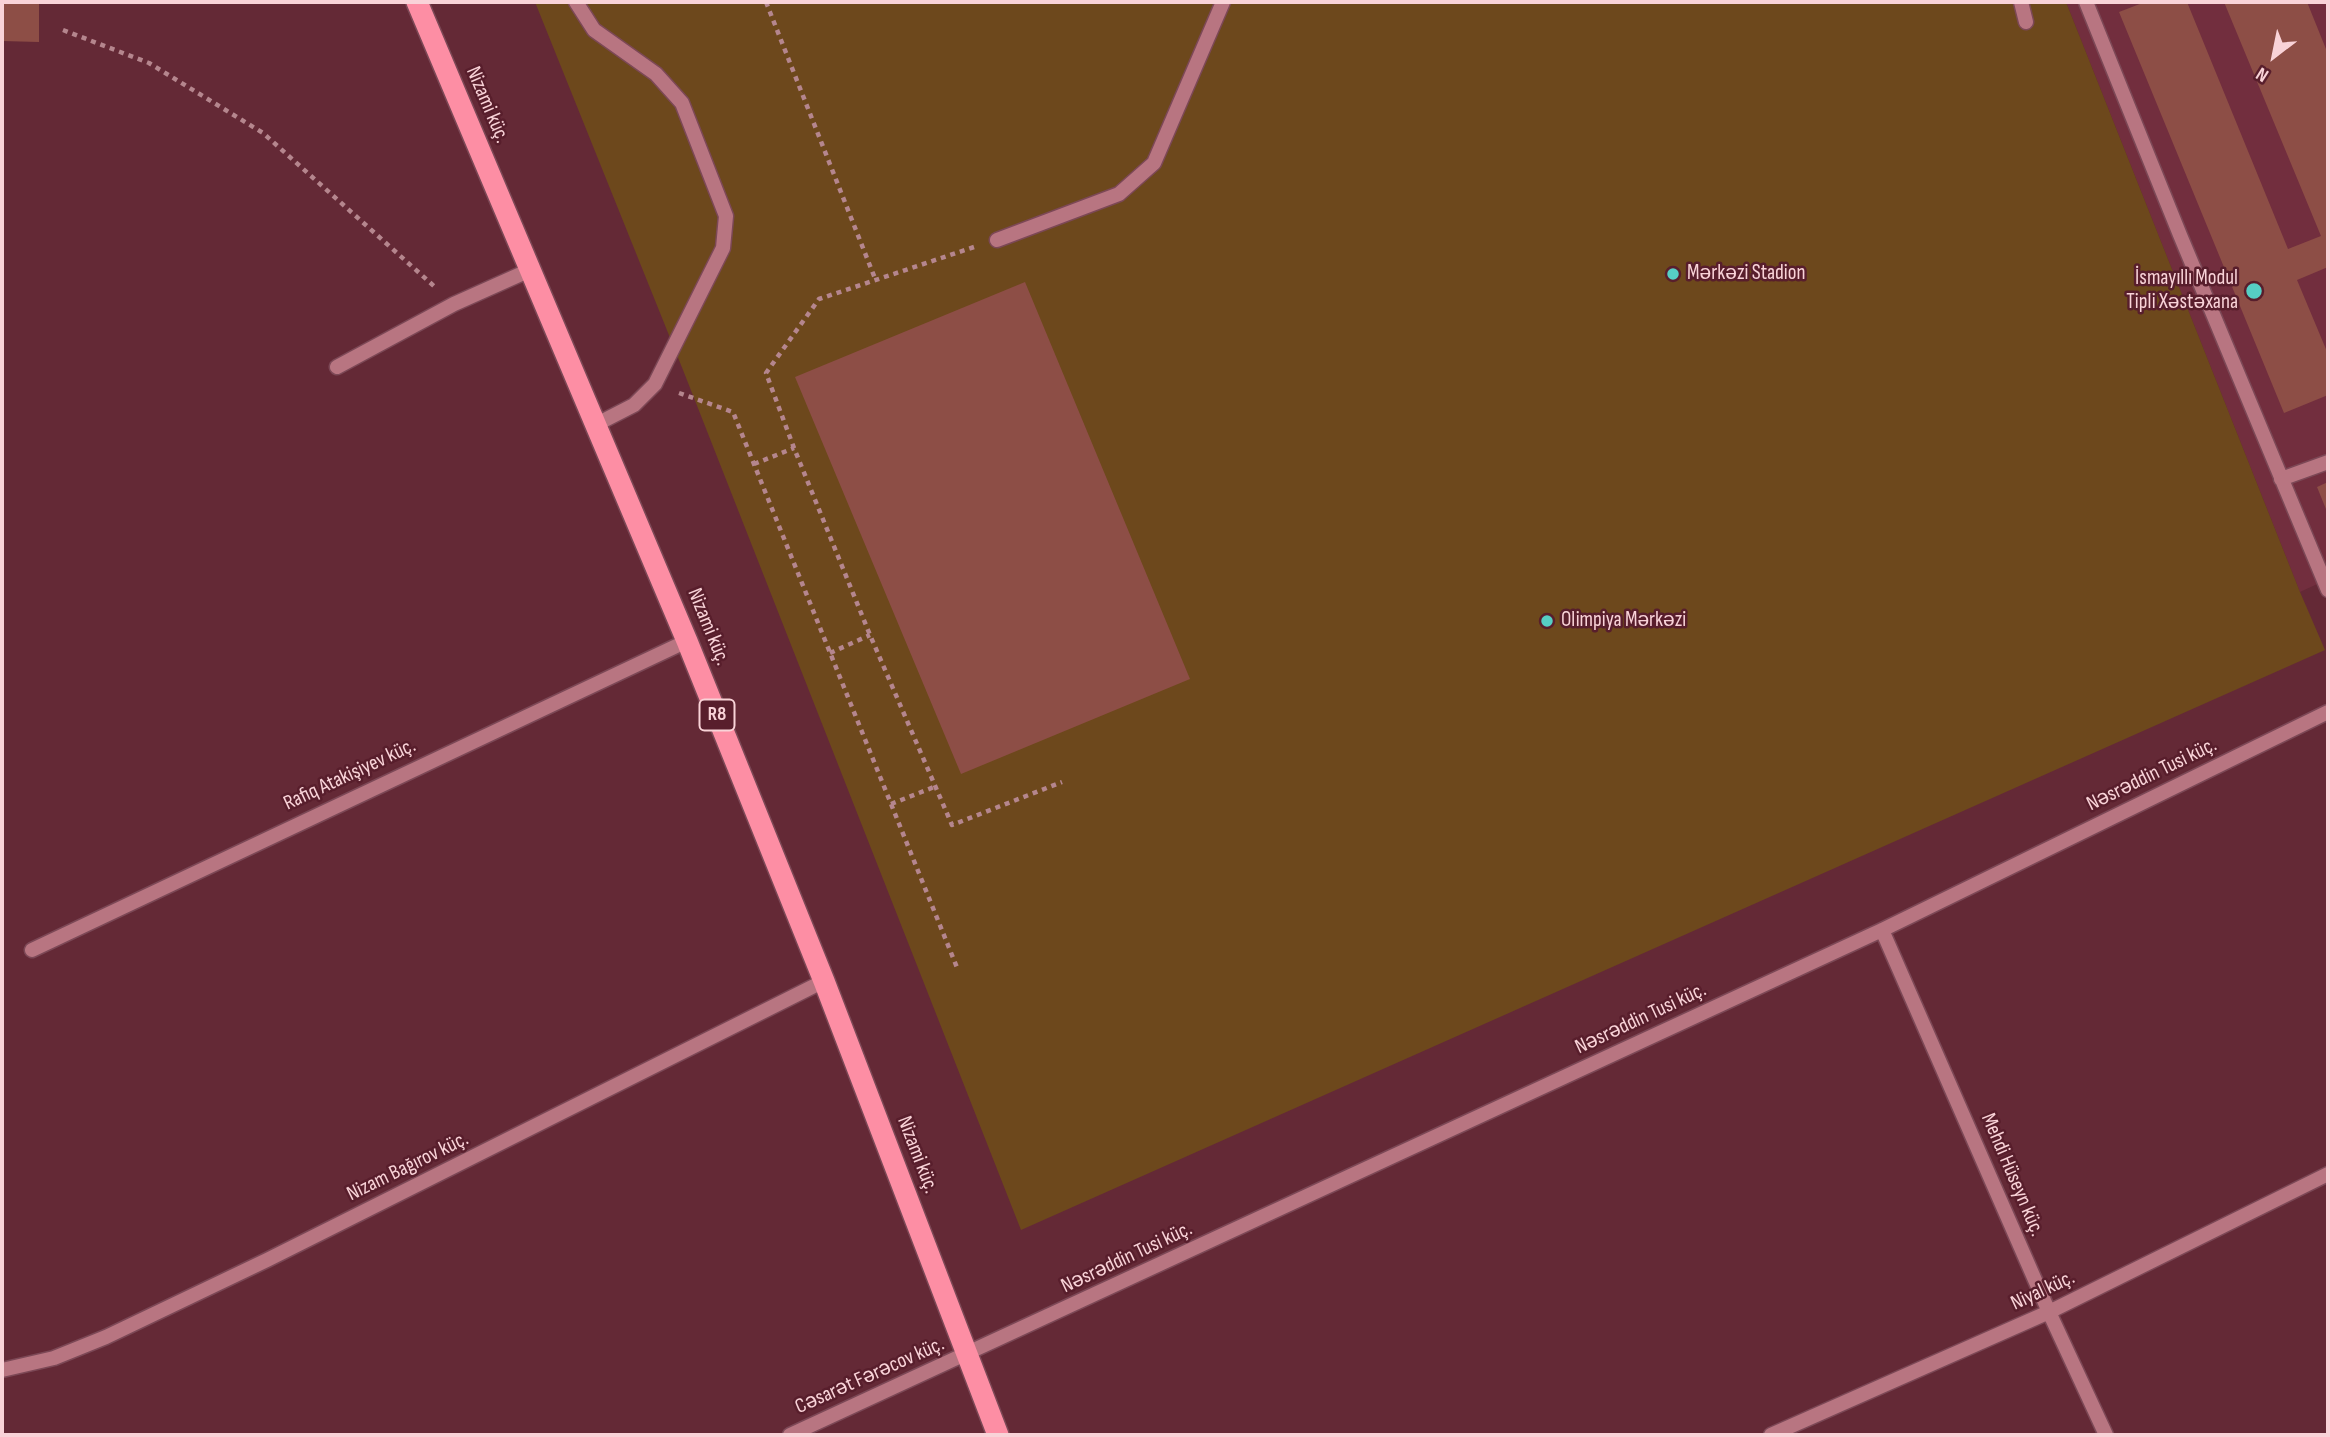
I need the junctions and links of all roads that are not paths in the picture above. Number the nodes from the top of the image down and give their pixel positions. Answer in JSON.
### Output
{"nodes":[{"id":1,"x":417,"y":2,"type":"edge"},
{"id":2,"x":576,"y":2,"type":"edge"},
{"id":3,"x":1223,"y":2,"type":"edge"},
{"id":4,"x":2021,"y":2,"type":"edge"},
{"id":5,"x":2086,"y":2,"type":"edge"},
{"id":6,"x":2026,"y":22,"type":"dead end"},
{"id":7,"x":997,"y":240,"type":"road end"},
{"id":8,"x":530,"y":270,"type":"junction"},
{"id":9,"x":337,"y":367,"type":"dead end"},
{"id":10,"x":597,"y":424,"type":"junction"},
{"id":11,"x":2328,"y":462,"type":"edge"},
{"id":12,"x":2281,"y":480,"type":"junction"},
{"id":13,"x":2328,"y":590,"type":"edge"},
{"id":14,"x":687,"y":641,"type":"junction"},
{"id":15,"x":2328,"y":712,"type":"edge"},
{"id":16,"x":1882,"y":930,"type":"junction"},
{"id":17,"x":32,"y":950,"type":"dead end"},
{"id":18,"x":824,"y":981,"type":"junction"},
{"id":19,"x":2328,"y":1174,"type":"edge"},
{"id":20,"x":2049,"y":1312,"type":"junction"},
{"id":21,"x":967,"y":1355,"type":"junction"},
{"id":22,"x":2,"y":1370,"type":"edge"},
{"id":23,"x":790,"y":1435,"type":"edge"},
{"id":24,"x":998,"y":1435,"type":"edge"},
{"id":25,"x":1771,"y":1435,"type":"edge"},
{"id":26,"x":2106,"y":1435,"type":"edge"}],
"edges":[{"from":1,"to":8,"type":"highway","name":"Nizami küç.","number":"R8"},
{"from":2,"to":10,"type":"street"},
{"from":3,"to":7,"type":"street"},
{"from":4,"to":6,"type":"street"},
{"from":5,"to":12,"type":"street"},
{"from":8,"to":9,"type":"street"},
{"from":8,"to":10,"type":"highway","name":"Nizami küç.","number":"R8"},
{"from":10,"to":14,"type":"highway","name":"Nizami küç.","number":"R8"},
{"from":11,"to":12,"type":"street"},
{"from":12,"to":13,"type":"street"},
{"from":14,"to":17,"type":"street","name":"Rafiq Atakişiyev küç."},
{"from":14,"to":18,"type":"highway","name":"Nizami küç.","number":"R8"},
{"from":15,"to":16,"type":"street","name":"Nəsrəddin Tusi küç."},
{"from":16,"to":20,"type":"street","name":"Mehdi Hüseyn küç."},
{"from":16,"to":21,"type":"street","name":"Nəsrəddin Tusi küç."},
{"from":18,"to":21,"type":"highway","name":"Nizami küç.","number":"R8"},
{"from":18,"to":22,"type":"street","name":"Nizam Bağırov küç."},
{"from":19,"to":20,"type":"street","name":"Niyal küç."},
{"from":20,"to":25,"type":"street","name":"Niyal küç."},
{"from":20,"to":26,"type":"street","name":"Mehdi Hüseyn küç."},
{"from":21,"to":23,"type":"street","name":"Cəsarət Fərəcov küç."},
{"from":21,"to":24,"type":"highway","name":"Nizami küç.","number":"R8"}]}
